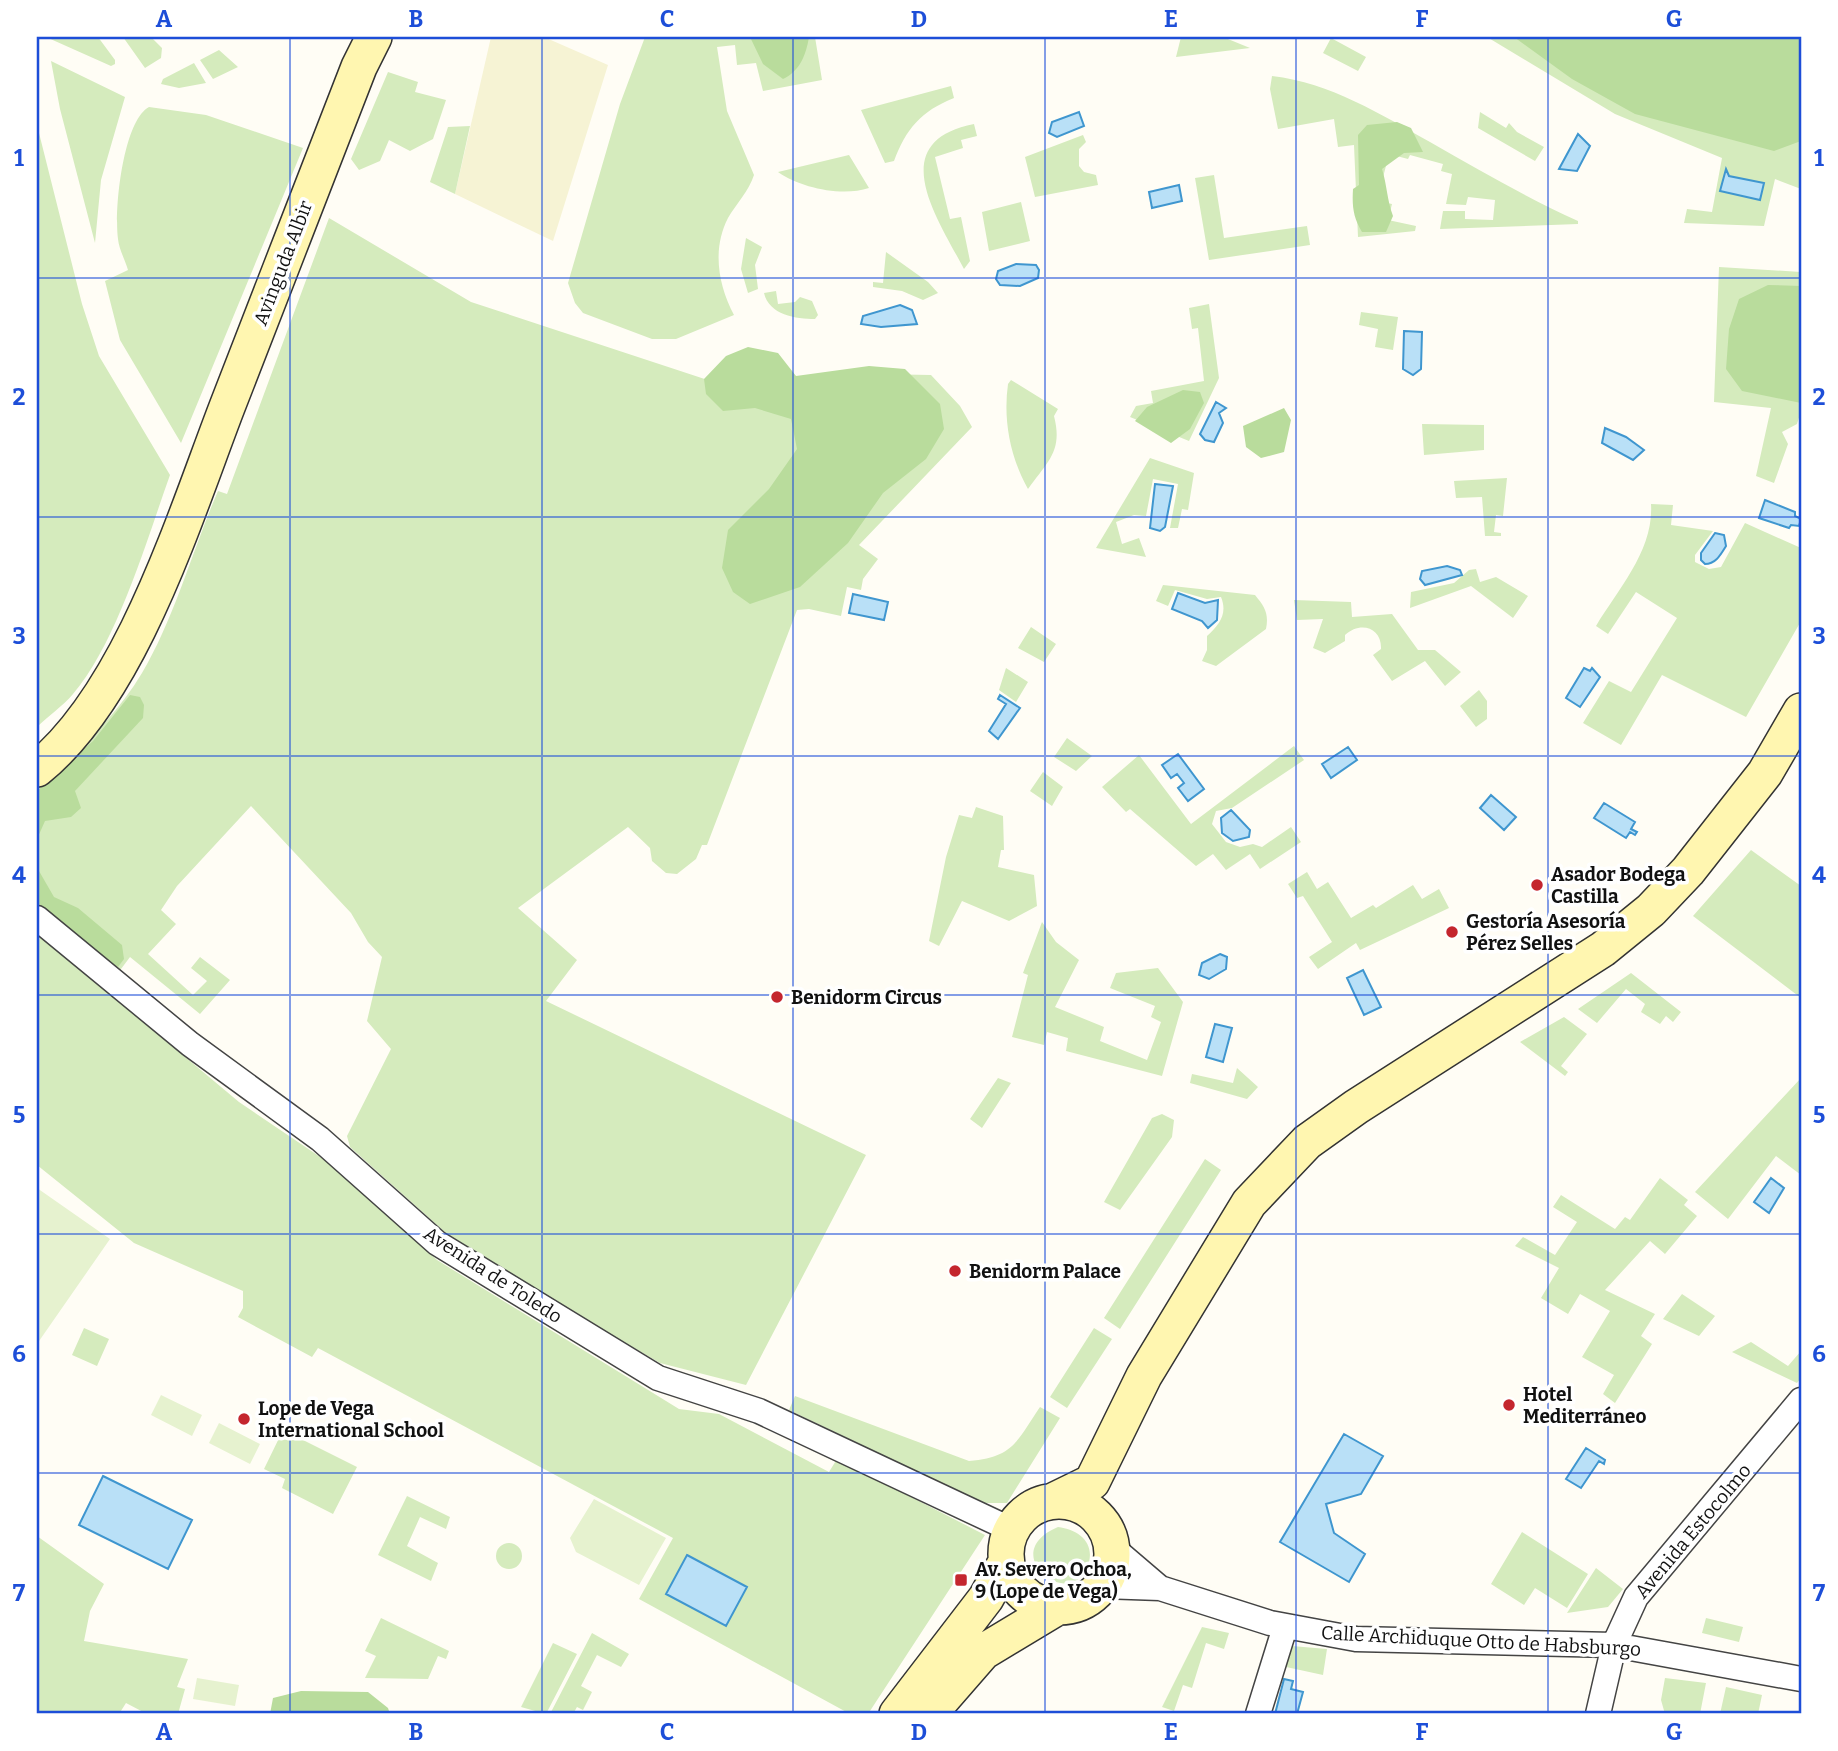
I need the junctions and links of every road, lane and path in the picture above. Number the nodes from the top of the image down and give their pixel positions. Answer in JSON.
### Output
{"nodes":[{"id":1,"x":374,"y":37,"type":"edge"},
{"id":2,"x":1801,"y":711,"type":"edge"},
{"id":3,"x":37,"y":769,"type":"edge"},
{"id":4,"x":37,"y":918,"type":"edge"},
{"id":5,"x":1801,"y":1400,"type":"edge"},
{"id":6,"x":1092,"y":1482,"type":"junction"},
{"id":7,"x":1053,"y":1500,"type":"junction"},
{"id":8,"x":1012,"y":1530,"type":"junction"},
{"id":9,"x":1106,"y":1533,"type":"junction"},
{"id":10,"x":1005,"y":1564,"type":"junction"},
{"id":11,"x":1103,"y":1586,"type":"junction"},
{"id":12,"x":1160,"y":1588,"type":"junction"},
{"id":13,"x":1056,"y":1608,"type":"junction"},
{"id":14,"x":1285,"y":1627,"type":"junction"},
{"id":15,"x":1614,"y":1645,"type":"junction"},
{"id":16,"x":1801,"y":1679,"type":"edge"},
{"id":17,"x":897,"y":1714,"type":"edge"},
{"id":18,"x":929,"y":1714,"type":"edge"},
{"id":19,"x":1258,"y":1714,"type":"edge"},
{"id":20,"x":1598,"y":1714,"type":"edge"}],
"edges":[{"from":1,"to":3,"type":"street","name":"Avinguda Albir"},
{"from":2,"to":6,"type":"street"},
{"from":4,"to":8,"type":"street","name":"Avenida de Toledo"},
{"from":5,"to":15,"type":"street","name":"Avenida Estocolmo"},
{"from":6,"to":7,"type":"street"},
{"from":6,"to":9,"type":"street"},
{"from":7,"to":8,"type":"street"},
{"from":7,"to":9,"type":"street"},
{"from":8,"to":10,"type":"street"},
{"from":9,"to":11,"type":"street"},
{"from":9,"to":12,"type":"street"},
{"from":10,"to":13,"type":"street"},
{"from":10,"to":17,"type":"street"},
{"from":11,"to":12,"type":"street"},
{"from":11,"to":13,"type":"street"},
{"from":12,"to":14,"type":"street","name":"Calle Archiduque Otto de Habsburgo"},
{"from":13,"to":18,"type":"street"},
{"from":14,"to":15,"type":"street","name":"Calle Archiduque Otto de Habsburgo"},
{"from":14,"to":19,"type":"street"},
{"from":15,"to":16,"type":"street","name":"Calle Archiduque Otto de Habsburgo"},
{"from":15,"to":20,"type":"street","name":"Avenida Estocolmo"}]}
